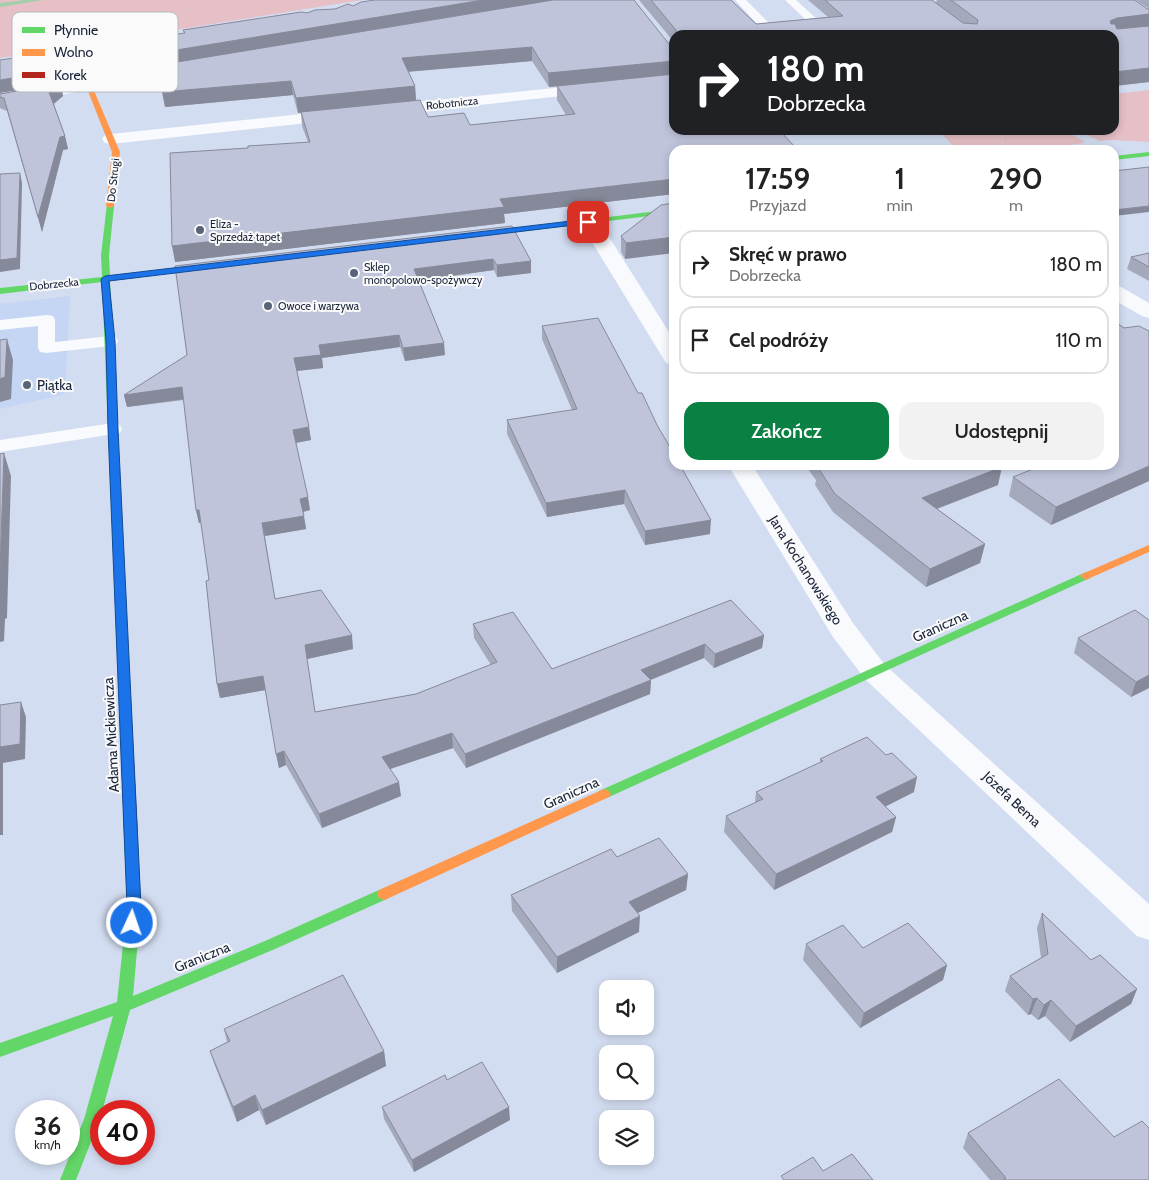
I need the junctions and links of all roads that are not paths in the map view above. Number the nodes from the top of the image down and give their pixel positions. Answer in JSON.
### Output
{"nodes":[{"id":1,"x":740,"y":0,"type":"edge"},
{"id":2,"x":790,"y":0,"type":"edge"},
{"id":3,"x":212,"y":66,"type":"edge"},
{"id":4,"x":178,"y":72,"type":"edge"},
{"id":5,"x":608,"y":88,"type":"edge"},
{"id":6,"x":51,"y":92,"type":"edge"},
{"id":7,"x":91,"y":92,"type":"edge"},
{"id":8,"x":0,"y":100,"type":"edge"},
{"id":9,"x":374,"y":111,"type":"edge"},
{"id":10,"x":355,"y":113,"type":"edge"},
{"id":11,"x":111,"y":139,"type":"junction"},
{"id":12,"x":1149,"y":154,"type":"edge"},
{"id":13,"x":1119,"y":157,"type":"edge"},
{"id":14,"x":669,"y":212,"type":"edge"},
{"id":15,"x":588,"y":222,"type":"junction"},
{"id":16,"x":464,"y":236,"type":"edge"},
{"id":17,"x":221,"y":265,"type":"edge"},
{"id":18,"x":105,"y":279,"type":"junction"},
{"id":19,"x":0,"y":290,"type":"edge"},
{"id":20,"x":1119,"y":294,"type":"edge"},
{"id":21,"x":1149,"y":312,"type":"edge"},
{"id":22,"x":0,"y":325,"type":"edge"},
{"id":23,"x":110,"y":341,"type":"junction"},
{"id":24,"x":669,"y":350,"type":"edge"},
{"id":25,"x":113,"y":429,"type":"junction"},
{"id":26,"x":0,"y":446,"type":"edge"},
{"id":27,"x":743,"y":470,"type":"edge"},
{"id":28,"x":1149,"y":548,"type":"edge"},
{"id":29,"x":875,"y":672,"type":"junction"},
{"id":30,"x":1149,"y":926,"type":"edge"},
{"id":31,"x":124,"y":1006,"type":"junction"},
{"id":32,"x":0,"y":1050,"type":"edge"},
{"id":33,"x":68,"y":1180,"type":"edge"}],
"edges":[{"from":1,"to":2,"type":"lane"},
{"from":3,"to":4,"type":"street"},
{"from":5,"to":9,"type":"street","name":"Robotnicza"},
{"from":6,"to":8,"type":"street"},
{"from":7,"to":11,"type":"street","name":"Do Strugi"},
{"from":10,"to":11,"type":"street"},
{"from":11,"to":18,"type":"street","name":"Do Strugi"},
{"from":12,"to":13,"type":"street"},
{"from":14,"to":15,"type":"street"},
{"from":15,"to":16,"type":"street"},
{"from":15,"to":24,"type":"street"},
{"from":17,"to":18,"type":"street","name":"Dobrzecka"},
{"from":18,"to":19,"type":"street","name":"Dobrzecka"},
{"from":18,"to":23,"type":"street","name":"Adama Mickiewicza"},
{"from":20,"to":21,"type":"street"},
{"from":22,"to":23,"type":"lane"},
{"from":23,"to":25,"type":"street","name":"Adama Mickiewicza"},
{"from":25,"to":26,"type":"lane"},
{"from":25,"to":31,"type":"street","name":"Adama Mickiewicza"},
{"from":27,"to":29,"type":"street","name":"Jana Kochanowskiego"},
{"from":28,"to":29,"type":"street","name":"Graniczna"},
{"from":29,"to":30,"type":"street","name":"Józefa Bema"},
{"from":29,"to":31,"type":"street","name":"Graniczna"},
{"from":31,"to":32,"type":"street","name":"Graniczna"},
{"from":31,"to":33,"type":"street","name":"Adama Mickiewicza"}]}
